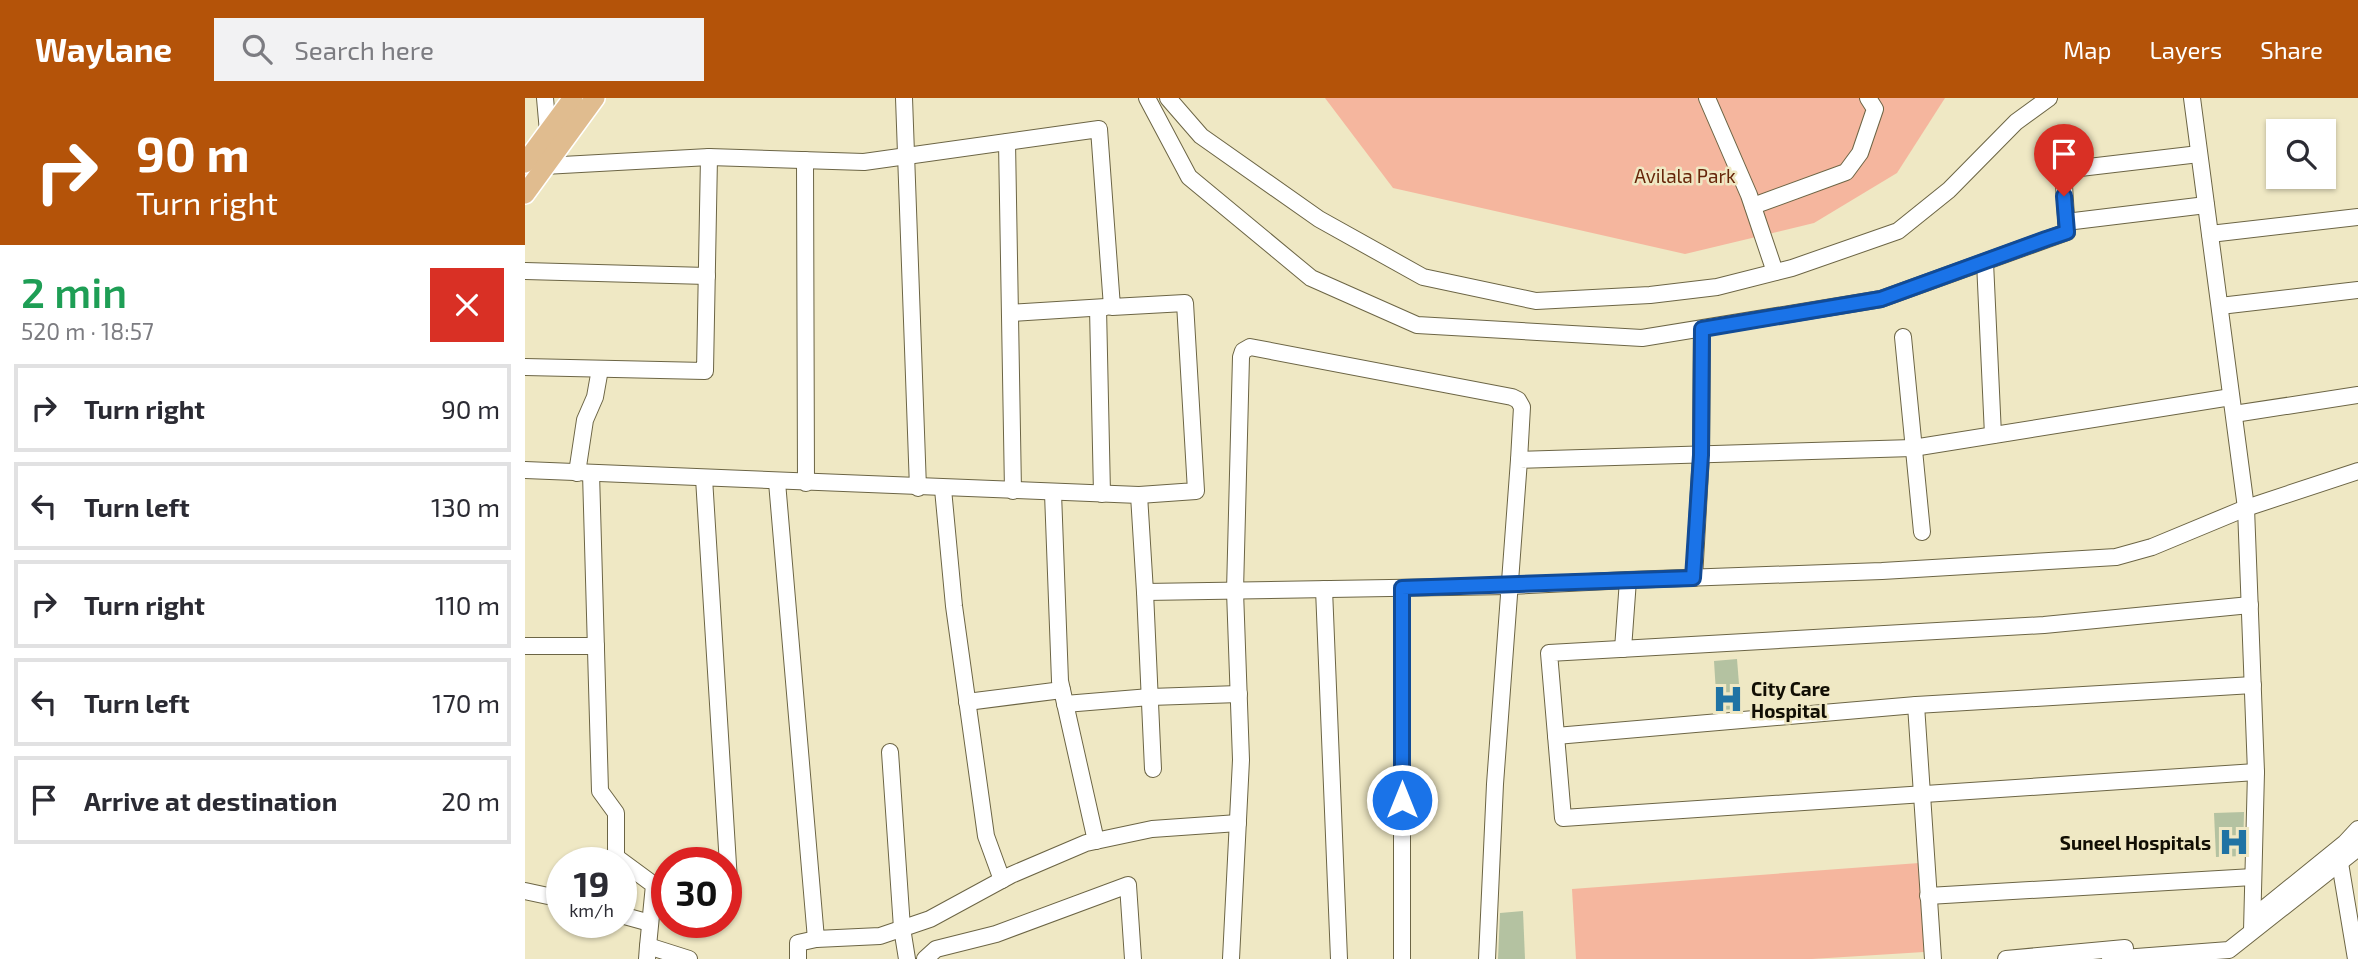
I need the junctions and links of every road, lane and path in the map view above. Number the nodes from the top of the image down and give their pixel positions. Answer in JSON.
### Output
{"nodes":[{"id":1,"x":545,"y":98,"type":"edge"},
{"id":2,"x":573,"y":98,"type":"edge"},
{"id":3,"x":595,"y":98,"type":"edge"},
{"id":4,"x":904,"y":98,"type":"edge"},
{"id":5,"x":1147,"y":98,"type":"edge"},
{"id":6,"x":1168,"y":98,"type":"edge"},
{"id":7,"x":1707,"y":98,"type":"edge"},
{"id":8,"x":1868,"y":98,"type":"edge"},
{"id":9,"x":2049,"y":98,"type":"edge"},
{"id":10,"x":2192,"y":98,"type":"edge"},
{"id":11,"x":548,"y":132,"type":"junction"},
{"id":12,"x":1007,"y":142,"type":"junction"},
{"id":13,"x":2199,"y":154,"type":"junction"},
{"id":14,"x":906,"y":156,"type":"junction"},
{"id":15,"x":709,"y":157,"type":"junction"},
{"id":16,"x":805,"y":160,"type":"junction"},
{"id":17,"x":535,"y":165,"type":"edge"},
{"id":18,"x":525,"y":194,"type":"edge"},
{"id":19,"x":2206,"y":205,"type":"junction"},
{"id":20,"x":1753,"y":206,"type":"junction"},
{"id":21,"x":2358,"y":217,"type":"edge"},
{"id":22,"x":2066,"y":222,"type":"junction"},
{"id":23,"x":2210,"y":234,"type":"junction"},
{"id":24,"x":1985,"y":262,"type":"junction"},
{"id":25,"x":525,"y":271,"type":"edge"},
{"id":26,"x":1775,"y":272,"type":"junction"},
{"id":27,"x":707,"y":276,"type":"junction"},
{"id":28,"x":2358,"y":290,"type":"edge"},
{"id":29,"x":2220,"y":306,"type":"junction"},
{"id":30,"x":1105,"y":307,"type":"junction"},
{"id":31,"x":1010,"y":313,"type":"junction"},
{"id":32,"x":1702,"y":329,"type":"junction"},
{"id":33,"x":1903,"y":337,"type":"dead end"},
{"id":34,"x":525,"y":367,"type":"edge"},
{"id":35,"x":600,"y":369,"type":"junction"},
{"id":36,"x":2358,"y":396,"type":"edge"},
{"id":37,"x":2231,"y":397,"type":"junction"},
{"id":38,"x":2234,"y":414,"type":"junction"},
{"id":39,"x":1993,"y":435,"type":"junction"},
{"id":40,"x":1913,"y":448,"type":"junction"},
{"id":41,"x":1701,"y":455,"type":"junction"},
{"id":42,"x":1519,"y":460,"type":"junction"},
{"id":43,"x":525,"y":470,"type":"edge"},
{"id":44,"x":2358,"y":471,"type":"edge"},
{"id":45,"x":584,"y":473,"type":"junction"},
{"id":46,"x":704,"y":478,"type":"junction"},
{"id":47,"x":777,"y":482,"type":"junction"},
{"id":48,"x":806,"y":483,"type":"junction"},
{"id":49,"x":918,"y":488,"type":"junction"},
{"id":50,"x":943,"y":489,"type":"junction"},
{"id":51,"x":1013,"y":491,"type":"junction"},
{"id":52,"x":1053,"y":492,"type":"junction"},
{"id":53,"x":1102,"y":494,"type":"junction"},
{"id":54,"x":1139,"y":495,"type":"junction"},
{"id":55,"x":2246,"y":508,"type":"junction"},
{"id":56,"x":1922,"y":533,"type":"dead end"},
{"id":57,"x":1693,"y":578,"type":"junction"},
{"id":58,"x":1628,"y":580,"type":"junction"},
{"id":59,"x":1510,"y":586,"type":"junction"},
{"id":60,"x":1402,"y":588,"type":"junction"},
{"id":61,"x":1324,"y":589,"type":"junction"},
{"id":62,"x":1235,"y":591,"type":"junction"},
{"id":63,"x":1145,"y":592,"type":"junction"},
{"id":64,"x":2250,"y":605,"type":"junction"},
{"id":65,"x":525,"y":646,"type":"edge"},
{"id":66,"x":596,"y":646,"type":"junction"},
{"id":67,"x":1623,"y":649,"type":"junction"},
{"id":68,"x":2253,"y":685,"type":"junction"},
{"id":69,"x":1239,"y":694,"type":"junction"},
{"id":70,"x":1064,"y":697,"type":"junction"},
{"id":71,"x":1150,"y":697,"type":"junction"},
{"id":72,"x":967,"y":702,"type":"junction"},
{"id":73,"x":1916,"y":705,"type":"junction"},
{"id":74,"x":1556,"y":736,"type":"junction"},
{"id":75,"x":890,"y":752,"type":"dead end"},
{"id":76,"x":1153,"y":769,"type":"dead end"},
{"id":77,"x":2256,"y":772,"type":"junction"},
{"id":78,"x":1921,"y":796,"type":"junction"},
{"id":79,"x":1238,"y":823,"type":"junction"},
{"id":80,"x":2358,"y":829,"type":"edge"},
{"id":81,"x":1096,"y":841,"type":"junction"},
{"id":82,"x":727,"y":847,"type":"edge"},
{"id":83,"x":2358,"y":848,"type":"edge"},
{"id":84,"x":2340,"y":863,"type":"junction"},
{"id":85,"x":2253,"y":877,"type":"junction"},
{"id":86,"x":1002,"y":880,"type":"junction"},
{"id":87,"x":651,"y":883,"type":"edge"},
{"id":88,"x":525,"y":891,"type":"edge"},
{"id":89,"x":546,"y":896,"type":"edge"},
{"id":90,"x":1928,"y":896,"type":"junction"},
{"id":91,"x":637,"y":919,"type":"edge"},
{"id":92,"x":651,"y":920,"type":"edge"},
{"id":93,"x":650,"y":923,"type":"junction"},
{"id":94,"x":2252,"y":925,"type":"junction"},
{"id":95,"x":902,"y":928,"type":"junction"},
{"id":96,"x":816,"y":939,"type":"junction"},
{"id":97,"x":2227,"y":949,"type":"edge"},
{"id":98,"x":647,"y":953,"type":"edge"},
{"id":99,"x":689,"y":959,"type":"edge"},
{"id":100,"x":798,"y":959,"type":"edge"},
{"id":101,"x":907,"y":959,"type":"edge"},
{"id":102,"x":925,"y":959,"type":"edge"},
{"id":103,"x":1133,"y":959,"type":"edge"},
{"id":104,"x":1231,"y":959,"type":"edge"},
{"id":105,"x":1339,"y":959,"type":"edge"},
{"id":106,"x":1402,"y":959,"type":"edge"},
{"id":107,"x":1486,"y":959,"type":"edge"},
{"id":108,"x":1933,"y":959,"type":"edge"},
{"id":109,"x":2006,"y":959,"type":"edge"},
{"id":110,"x":2110,"y":959,"type":"edge"},
{"id":111,"x":2355,"y":959,"type":"edge"}],
"edges":[{"from":1,"to":11,"type":"street"},
{"from":2,"to":11,"type":"main road"},
{"from":3,"to":17,"type":"main road"},
{"from":4,"to":14,"type":"street"},
{"from":5,"to":32,"type":"street"},
{"from":6,"to":26,"type":"street"},
{"from":7,"to":20,"type":"street"},
{"from":8,"to":20,"type":"street"},
{"from":9,"to":26,"type":"street"},
{"from":10,"to":13,"type":"street"},
{"from":11,"to":17,"type":"main road"},
{"from":12,"to":14,"type":"street"},
{"from":12,"to":30,"type":"street"},
{"from":12,"to":31,"type":"street"},
{"from":13,"to":19,"type":"street"},
{"from":13,"to":22,"type":"street"},
{"from":14,"to":16,"type":"street"},
{"from":14,"to":49,"type":"street"},
{"from":15,"to":16,"type":"street"},
{"from":15,"to":17,"type":"street"},
{"from":15,"to":27,"type":"street"},
{"from":16,"to":48,"type":"street"},
{"from":17,"to":18,"type":"main road"},
{"from":19,"to":22,"type":"street"},
{"from":19,"to":23,"type":"street"},
{"from":20,"to":26,"type":"street"},
{"from":21,"to":23,"type":"street"},
{"from":22,"to":24,"type":"street"},
{"from":23,"to":29,"type":"street"},
{"from":24,"to":32,"type":"street"},
{"from":24,"to":39,"type":"street"},
{"from":25,"to":27,"type":"street"},
{"from":27,"to":35,"type":"street"},
{"from":28,"to":29,"type":"street"},
{"from":29,"to":37,"type":"street"},
{"from":30,"to":31,"type":"street"},
{"from":30,"to":53,"type":"street"},
{"from":30,"to":54,"type":"street"},
{"from":31,"to":51,"type":"street"},
{"from":32,"to":41,"type":"street"},
{"from":33,"to":40,"type":"street"},
{"from":34,"to":35,"type":"street"},
{"from":35,"to":45,"type":"street"},
{"from":36,"to":38,"type":"street"},
{"from":37,"to":38,"type":"street"},
{"from":37,"to":39,"type":"street"},
{"from":38,"to":55,"type":"street"},
{"from":39,"to":40,"type":"street"},
{"from":40,"to":41,"type":"street"},
{"from":40,"to":56,"type":"street"},
{"from":41,"to":42,"type":"street"},
{"from":41,"to":57,"type":"street"},
{"from":42,"to":59,"type":"street"},
{"from":42,"to":62,"type":"street"},
{"from":43,"to":45,"type":"street"},
{"from":44,"to":55,"type":"street"},
{"from":45,"to":46,"type":"street"},
{"from":45,"to":66,"type":"street"},
{"from":46,"to":47,"type":"street"},
{"from":46,"to":82,"type":"street"},
{"from":47,"to":48,"type":"street"},
{"from":47,"to":96,"type":"street"},
{"from":48,"to":49,"type":"street"},
{"from":49,"to":50,"type":"street"},
{"from":50,"to":51,"type":"street"},
{"from":50,"to":72,"type":"street"},
{"from":51,"to":52,"type":"street"},
{"from":52,"to":53,"type":"street"},
{"from":52,"to":70,"type":"street"},
{"from":53,"to":54,"type":"street"},
{"from":54,"to":63,"type":"street"},
{"from":55,"to":57,"type":"street"},
{"from":55,"to":64,"type":"street"},
{"from":57,"to":58,"type":"street"},
{"from":58,"to":59,"type":"street"},
{"from":58,"to":67,"type":"street"},
{"from":59,"to":60,"type":"street"},
{"from":59,"to":107,"type":"street"},
{"from":60,"to":61,"type":"street"},
{"from":60,"to":106,"type":"street"},
{"from":61,"to":62,"type":"street"},
{"from":61,"to":105,"type":"street"},
{"from":62,"to":63,"type":"street"},
{"from":62,"to":69,"type":"street"},
{"from":63,"to":71,"type":"street"},
{"from":64,"to":67,"type":"street"},
{"from":64,"to":68,"type":"street"},
{"from":65,"to":66,"type":"street"},
{"from":66,"to":87,"type":"street"},
{"from":67,"to":74,"type":"street"},
{"from":68,"to":73,"type":"street"},
{"from":68,"to":77,"type":"street"},
{"from":69,"to":71,"type":"street"},
{"from":69,"to":79,"type":"street"},
{"from":70,"to":71,"type":"street"},
{"from":70,"to":72,"type":"street"},
{"from":70,"to":81,"type":"street"},
{"from":71,"to":76,"type":"street"},
{"from":72,"to":86,"type":"street"},
{"from":73,"to":74,"type":"street"},
{"from":73,"to":78,"type":"street"},
{"from":74,"to":78,"type":"street"},
{"from":75,"to":95,"type":"street"},
{"from":77,"to":78,"type":"street"},
{"from":77,"to":85,"type":"street"},
{"from":78,"to":90,"type":"street"},
{"from":79,"to":81,"type":"street"},
{"from":79,"to":104,"type":"street"},
{"from":80,"to":94,"type":"street"},
{"from":81,"to":86,"type":"street"},
{"from":83,"to":84,"type":"street"},
{"from":84,"to":94,"type":"street"},
{"from":84,"to":111,"type":"street"},
{"from":85,"to":90,"type":"street"},
{"from":85,"to":94,"type":"street"},
{"from":86,"to":95,"type":"street"},
{"from":88,"to":89,"type":"street"},
{"from":90,"to":108,"type":"street"},
{"from":91,"to":93,"type":"street"},
{"from":92,"to":93,"type":"street"},
{"from":93,"to":98,"type":"street"},
{"from":94,"to":97,"type":"street"},
{"from":95,"to":96,"type":"street"},
{"from":95,"to":101,"type":"street"},
{"from":96,"to":100,"type":"street"},
{"from":97,"to":109,"type":"street"},
{"from":97,"to":110,"type":"street"},
{"from":98,"to":99,"type":"street"},
{"from":102,"to":103,"type":"street"}]}
